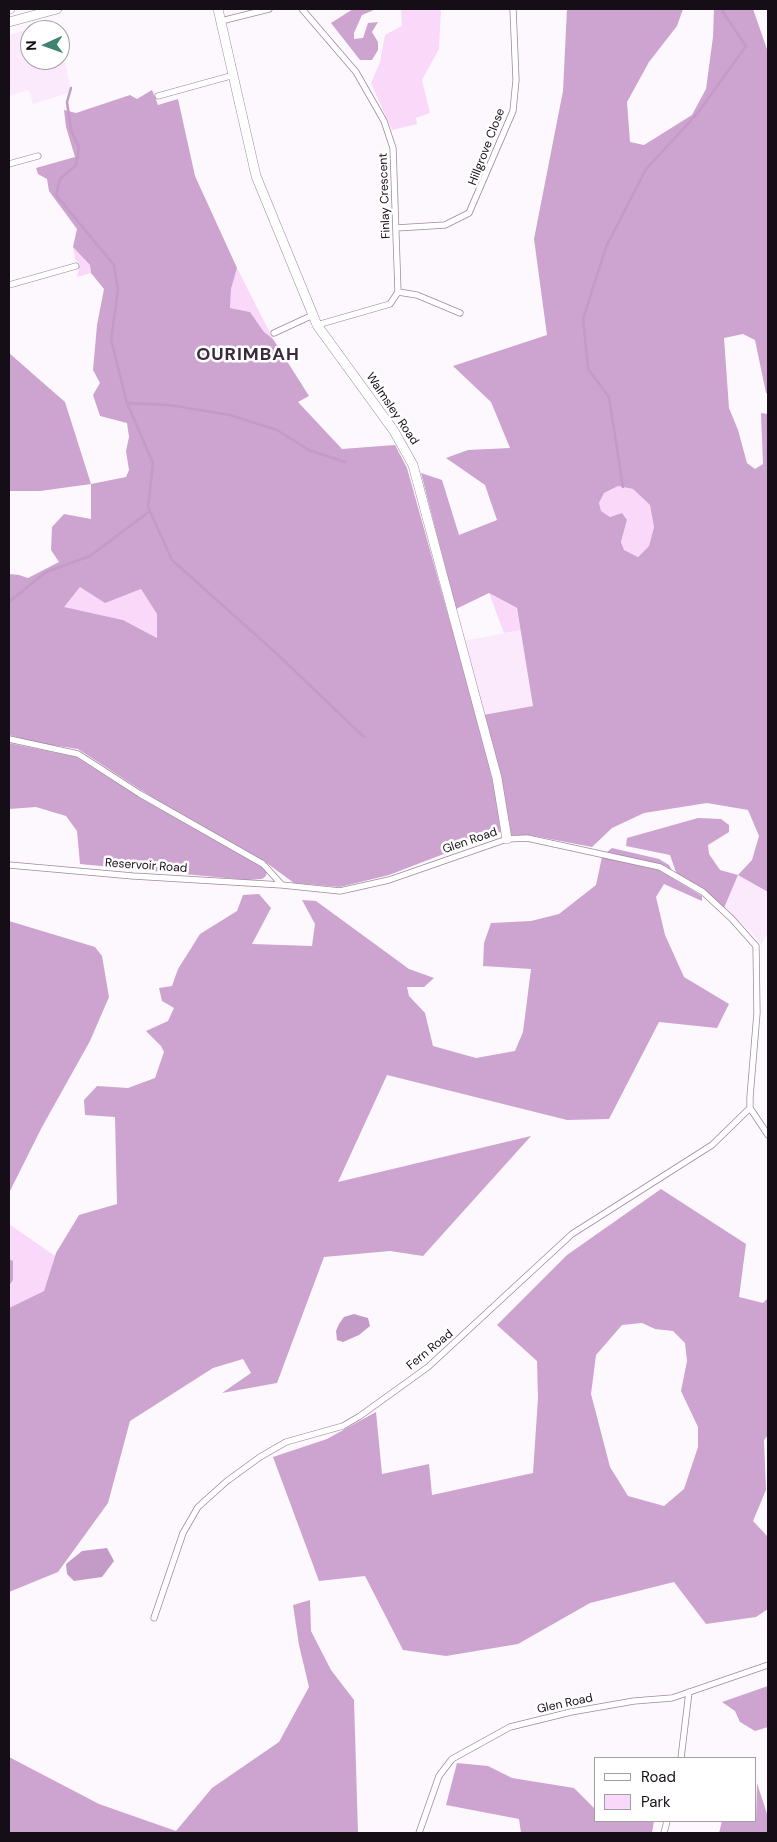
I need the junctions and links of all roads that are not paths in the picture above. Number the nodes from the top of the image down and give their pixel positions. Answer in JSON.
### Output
{"nodes":[{"id":1,"x":57,"y":9,"type":"edge"},
{"id":2,"x":218,"y":9,"type":"edge"},
{"id":3,"x":269,"y":9,"type":"edge"},
{"id":4,"x":302,"y":9,"type":"edge"},
{"id":5,"x":512,"y":9,"type":"edge"},
{"id":6,"x":221,"y":21,"type":"junction"},
{"id":7,"x":9,"y":22,"type":"edge"},
{"id":8,"x":234,"y":75,"type":"junction"},
{"id":9,"x":158,"y":96,"type":"dead end"},
{"id":10,"x":38,"y":156,"type":"dead end"},
{"id":11,"x":9,"y":164,"type":"edge"},
{"id":12,"x":396,"y":228,"type":"junction"},
{"id":13,"x":76,"y":266,"type":"dead end"},
{"id":14,"x":9,"y":285,"type":"edge"},
{"id":15,"x":398,"y":292,"type":"junction"},
{"id":16,"x":460,"y":313,"type":"dead end"},
{"id":17,"x":313,"y":315,"type":"junction"},
{"id":18,"x":317,"y":325,"type":"junction"},
{"id":19,"x":274,"y":333,"type":"dead end"},
{"id":20,"x":9,"y":739,"type":"edge"},
{"id":21,"x":507,"y":839,"type":"junction"},
{"id":22,"x":9,"y":865,"type":"edge"},
{"id":23,"x":282,"y":884,"type":"junction"},
{"id":24,"x":750,"y":1108,"type":"junction"},
{"id":25,"x":768,"y":1135,"type":"edge"},
{"id":26,"x":154,"y":1618,"type":"dead end"},
{"id":27,"x":768,"y":1665,"type":"edge"},
{"id":28,"x":690,"y":1692,"type":"junction"},
{"id":29,"x":681,"y":1757,"type":"edge"},
{"id":30,"x":419,"y":1833,"type":"edge"}],
"edges":[{"from":1,"to":7,"type":"street"},
{"from":2,"to":6,"type":"street","name":"Walmsley Road"},
{"from":3,"to":6,"type":"street"},
{"from":4,"to":12,"type":"street","name":"Finlay Crescent"},
{"from":5,"to":12,"type":"street","name":"Hillgrove Close"},
{"from":6,"to":8,"type":"street","name":"Walmsley Road"},
{"from":8,"to":9,"type":"street"},
{"from":8,"to":17,"type":"street","name":"Walmsley Road"},
{"from":10,"to":11,"type":"street"},
{"from":12,"to":15,"type":"street","name":"Finlay Crescent"},
{"from":13,"to":14,"type":"street"},
{"from":15,"to":16,"type":"street"},
{"from":15,"to":18,"type":"street"},
{"from":17,"to":18,"type":"street","name":"Walmsley Road"},
{"from":17,"to":19,"type":"street"},
{"from":18,"to":21,"type":"street","name":"Walmsley Road"},
{"from":20,"to":23,"type":"street"},
{"from":21,"to":23,"type":"street","name":"Glen Road"},
{"from":21,"to":24,"type":"street","name":"Glen Road"},
{"from":22,"to":23,"type":"street","name":"Reservoir Road"},
{"from":24,"to":25,"type":"street"},
{"from":24,"to":26,"type":"street","name":"Fern Road"},
{"from":27,"to":28,"type":"street","name":"Glen Road"},
{"from":28,"to":29,"type":"street"},
{"from":28,"to":30,"type":"street","name":"Glen Road"}]}
